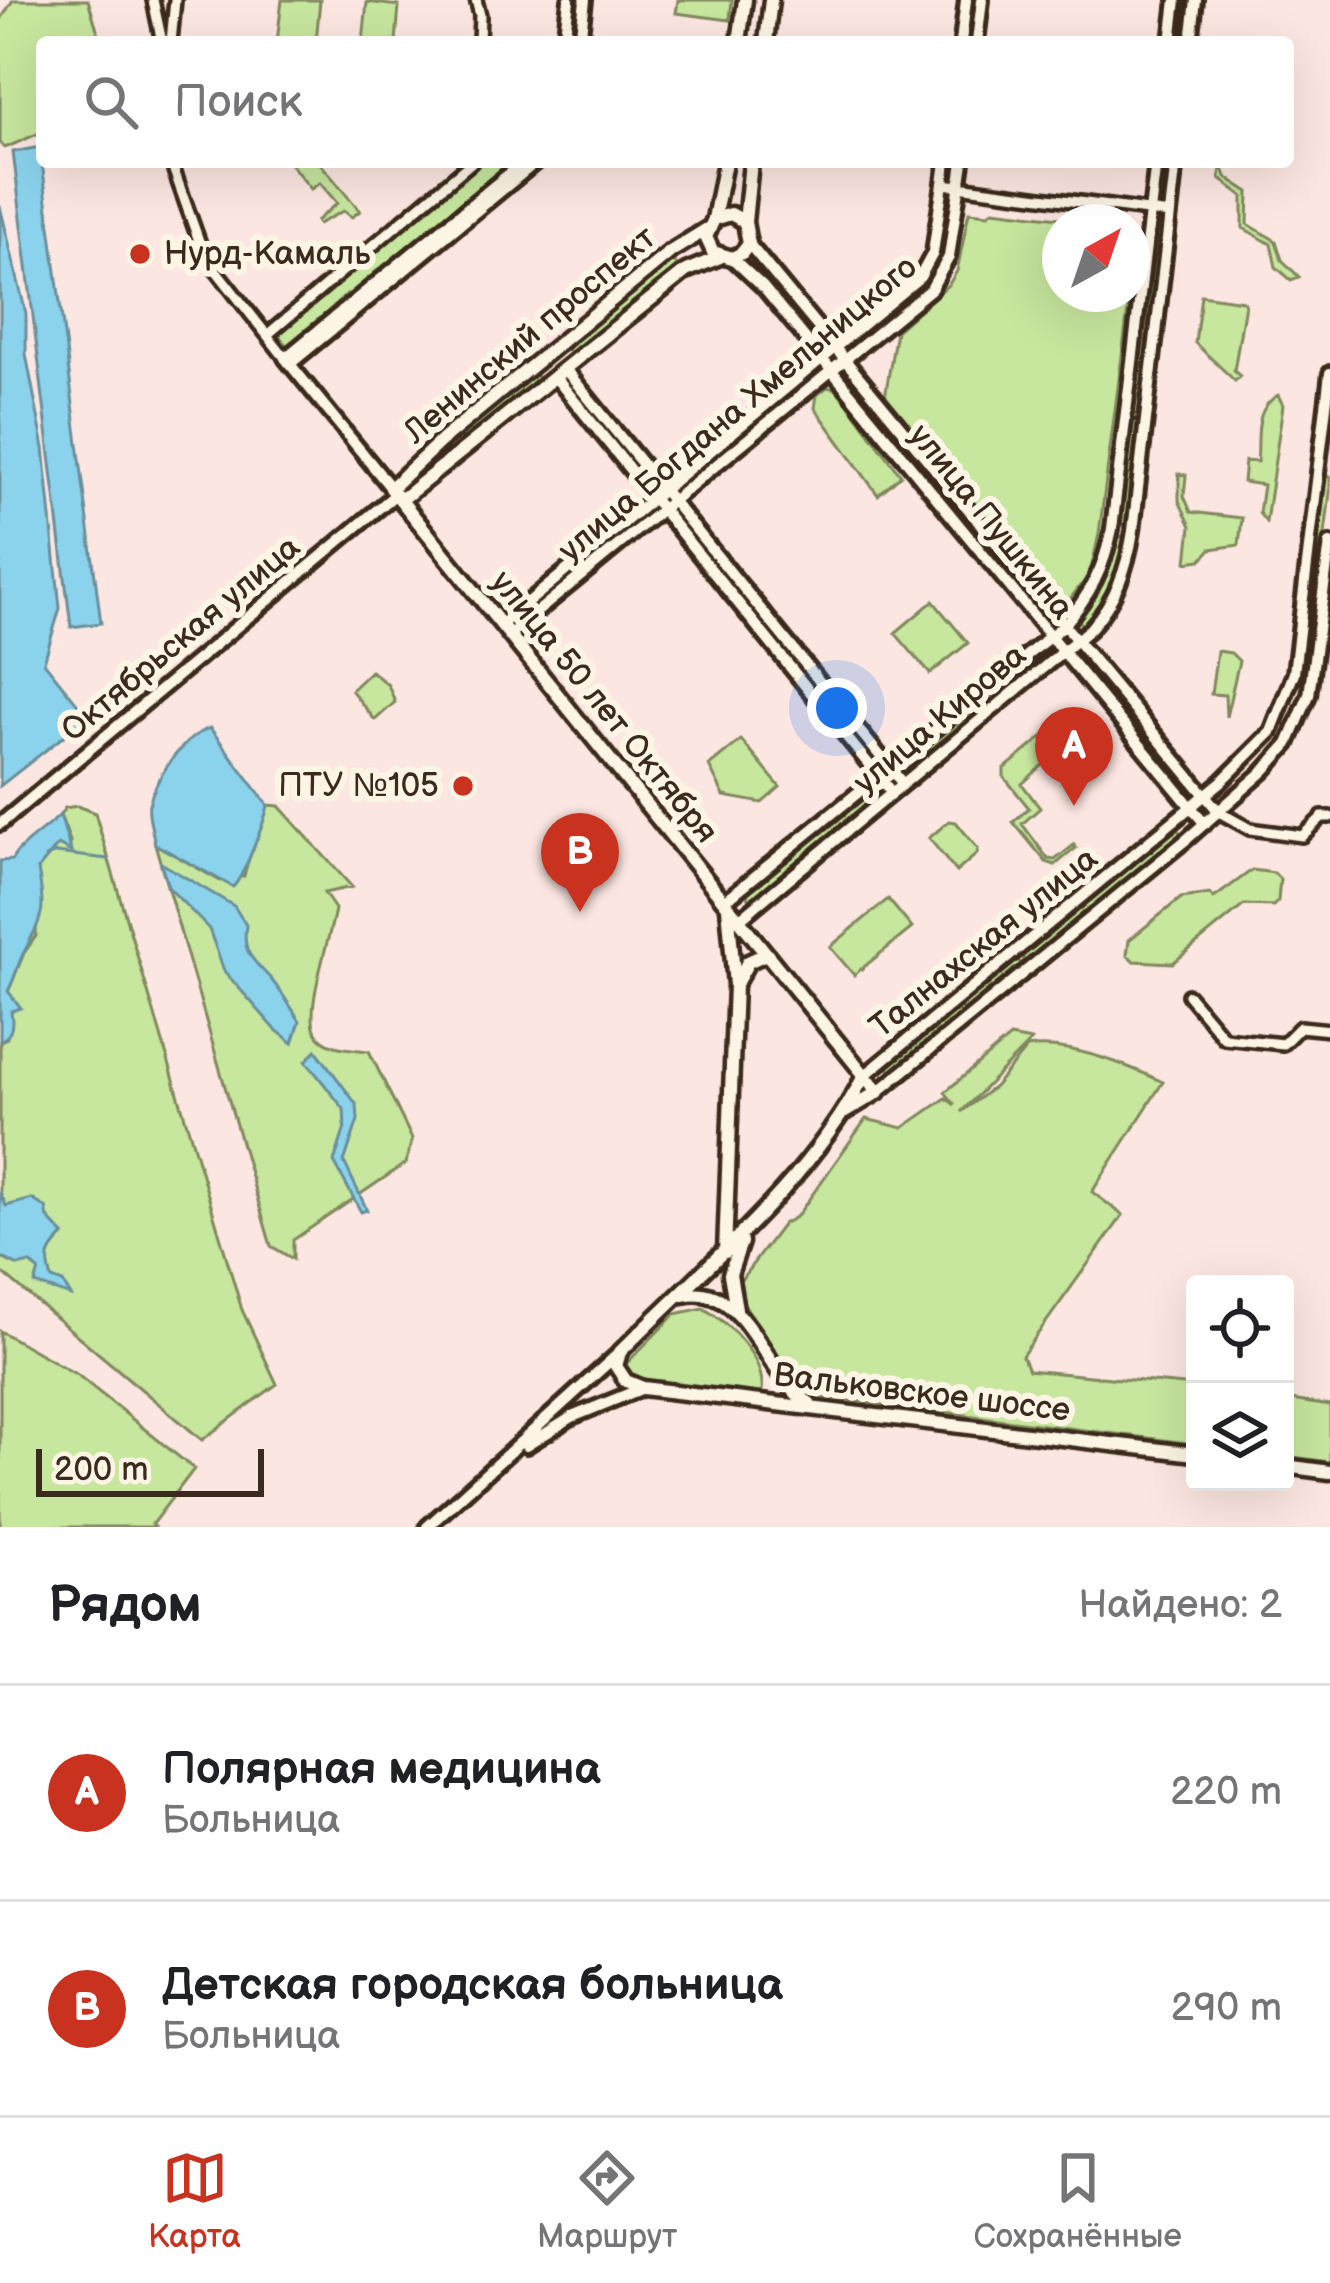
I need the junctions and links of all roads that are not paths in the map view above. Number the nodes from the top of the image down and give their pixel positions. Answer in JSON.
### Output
{"nodes":[{"id":1,"x":153,"y":0,"type":"edge"},
{"id":2,"x":175,"y":0,"type":"edge"},
{"id":3,"x":476,"y":0,"type":"edge"},
{"id":4,"x":569,"y":0,"type":"edge"},
{"id":5,"x":585,"y":0,"type":"edge"},
{"id":6,"x":745,"y":0,"type":"edge"},
{"id":7,"x":771,"y":0,"type":"edge"},
{"id":8,"x":966,"y":0,"type":"edge"},
{"id":9,"x":982,"y":0,"type":"edge"},
{"id":10,"x":1176,"y":0,"type":"edge"},
{"id":11,"x":1196,"y":0,"type":"edge"},
{"id":12,"x":740,"y":35,"type":"edge"},
{"id":13,"x":161,"y":36,"type":"edge"},
{"id":14,"x":172,"y":36,"type":"edge"},
{"id":15,"x":479,"y":36,"type":"edge"},
{"id":16,"x":565,"y":36,"type":"edge"},
{"id":17,"x":581,"y":36,"type":"edge"},
{"id":18,"x":766,"y":36,"type":"edge"},
{"id":19,"x":962,"y":36,"type":"edge"},
{"id":20,"x":978,"y":36,"type":"edge"},
{"id":21,"x":1172,"y":36,"type":"edge"},
{"id":22,"x":1192,"y":36,"type":"edge"},
{"id":23,"x":173,"y":168,"type":"edge"},
{"id":24,"x":465,"y":168,"type":"edge"},
{"id":25,"x":517,"y":168,"type":"edge"},
{"id":26,"x":528,"y":168,"type":"edge"},
{"id":27,"x":723,"y":168,"type":"edge"},
{"id":28,"x":750,"y":168,"type":"edge"},
{"id":29,"x":945,"y":168,"type":"edge"},
{"id":30,"x":962,"y":168,"type":"edge"},
{"id":31,"x":1155,"y":168,"type":"edge"},
{"id":32,"x":1175,"y":168,"type":"edge"},
{"id":33,"x":943,"y":184,"type":"junction"},
{"id":34,"x":960,"y":186,"type":"junction"},
{"id":35,"x":481,"y":202,"type":"junction"},
{"id":36,"x":1097,"y":204,"type":"edge"},
{"id":37,"x":1150,"y":211,"type":"joint"},
{"id":38,"x":1170,"y":214,"type":"junction"},
{"id":39,"x":745,"y":222,"type":"junction"},
{"id":40,"x":711,"y":224,"type":"junction"},
{"id":41,"x":749,"y":244,"type":"junction"},
{"id":42,"x":726,"y":257,"type":"junction"},
{"id":43,"x":930,"y":263,"type":"junction"},
{"id":44,"x":944,"y":271,"type":"junction"},
{"id":45,"x":1138,"y":312,"type":"edge"},
{"id":46,"x":267,"y":335,"type":"junction"},
{"id":47,"x":835,"y":348,"type":"junction"},
{"id":48,"x":822,"y":359,"type":"junction"},
{"id":49,"x":845,"y":360,"type":"junction"},
{"id":50,"x":288,"y":361,"type":"junction"},
{"id":51,"x":832,"y":371,"type":"junction"},
{"id":52,"x":560,"y":373,"type":"junction"},
{"id":53,"x":1330,"y":373,"type":"edge"},
{"id":54,"x":396,"y":494,"type":"junction"},
{"id":55,"x":663,"y":500,"type":"junction"},
{"id":56,"x":1112,"y":529,"type":"junction"},
{"id":57,"x":1133,"y":531,"type":"junction"},
{"id":58,"x":1330,"y":542,"type":"edge"},
{"id":59,"x":755,"y":613,"type":"junction"},
{"id":60,"x":1064,"y":625,"type":"junction"},
{"id":61,"x":506,"y":629,"type":"junction"},
{"id":62,"x":1050,"y":636,"type":"junction"},
{"id":63,"x":1324,"y":636,"type":"edge"},
{"id":64,"x":1077,"y":640,"type":"junction"},
{"id":65,"x":1063,"y":652,"type":"junction"},
{"id":66,"x":799,"y":656,"type":"junction"},
{"id":67,"x":788,"y":665,"type":"junction"},
{"id":68,"x":1275,"y":725,"type":"junction"},
{"id":69,"x":1294,"y":735,"type":"junction"},
{"id":70,"x":890,"y":767,"type":"junction"},
{"id":71,"x":878,"y":776,"type":"junction"},
{"id":72,"x":903,"y":784,"type":"junction"},
{"id":73,"x":892,"y":794,"type":"junction"},
{"id":74,"x":1205,"y":795,"type":"junction"},
{"id":75,"x":1191,"y":807,"type":"junction"},
{"id":76,"x":1219,"y":812,"type":"junction"},
{"id":77,"x":1330,"y":817,"type":"edge"},
{"id":78,"x":0,"y":824,"type":"edge"},
{"id":79,"x":1204,"y":824,"type":"junction"},
{"id":80,"x":726,"y":901,"type":"junction"},
{"id":81,"x":740,"y":920,"type":"junction"},
{"id":82,"x":766,"y":954,"type":"junction"},
{"id":83,"x":735,"y":985,"type":"junction"},
{"id":84,"x":1188,"y":995,"type":"dead end"},
{"id":85,"x":1330,"y":1030,"type":"edge"},
{"id":86,"x":864,"y":1076,"type":"junction"},
{"id":87,"x":878,"y":1092,"type":"junction"},
{"id":88,"x":845,"y":1112,"type":"junction"},
{"id":89,"x":744,"y":1235,"type":"junction"},
{"id":90,"x":725,"y":1253,"type":"junction"},
{"id":91,"x":680,"y":1296,"type":"junction"},
{"id":92,"x":737,"y":1312,"type":"junction"},
{"id":93,"x":616,"y":1355,"type":"junction"},
{"id":94,"x":779,"y":1381,"type":"junction"},
{"id":95,"x":643,"y":1388,"type":"junction"},
{"id":96,"x":760,"y":1400,"type":"junction"},
{"id":97,"x":816,"y":1406,"type":"junction"},
{"id":98,"x":1186,"y":1453,"type":"edge"},
{"id":99,"x":508,"y":1457,"type":"junction"},
{"id":100,"x":1294,"y":1467,"type":"edge"},
{"id":101,"x":1330,"y":1472,"type":"edge"},
{"id":102,"x":427,"y":1527,"type":"edge"}],
"edges":[{"from":1,"to":13,"type":"street"},
{"from":2,"to":14,"type":"street"},
{"from":3,"to":15,"type":"street"},
{"from":4,"to":16,"type":"street"},
{"from":5,"to":17,"type":"street"},
{"from":6,"to":12,"type":"main road"},
{"from":7,"to":18,"type":"main road"},
{"from":8,"to":19,"type":"street"},
{"from":9,"to":20,"type":"street"},
{"from":10,"to":21,"type":"street"},
{"from":11,"to":22,"type":"street"},
{"from":12,"to":18,"type":"main road"},
{"from":23,"to":46,"type":"street"},
{"from":24,"to":46,"type":"street"},
{"from":25,"to":35,"type":"street"},
{"from":26,"to":35,"type":"street"},
{"from":27,"to":40,"type":"main road"},
{"from":28,"to":39,"type":"main road"},
{"from":29,"to":33,"type":"street","name":"улица Богдана Хмельницкого"},
{"from":30,"to":34,"type":"street","name":"улица Богдана Хмельницкого"},
{"from":31,"to":37,"type":"street","name":"улица Кирова"},
{"from":32,"to":38,"type":"street","name":"улица Кирова"},
{"from":33,"to":34,"type":"street"},
{"from":33,"to":43,"type":"street","name":"улица Богдана Хмельницкого"},
{"from":34,"to":36,"type":"street"},
{"from":34,"to":44,"type":"street","name":"улица Богдана Хмельницкого"},
{"from":35,"to":50,"type":"street"},
{"from":37,"to":38,"type":"street"},
{"from":38,"to":57,"type":"street","name":"улица Кирова"},
{"from":39,"to":40,"type":"main road"},
{"from":39,"to":41,"type":"main road"},
{"from":40,"to":42,"type":"main road"},
{"from":40,"to":54,"type":"main road","name":"Ленинский проспект"},
{"from":41,"to":42,"type":"main road"},
{"from":41,"to":47,"type":"street","name":"улица Пушкина"},
{"from":42,"to":48,"type":"street","name":"улица Пушкина"},
{"from":42,"to":52,"type":"main road","name":"Ленинский проспект"},
{"from":43,"to":44,"type":"street","name":"улица Богдана Хмельницкого"},
{"from":43,"to":47,"type":"street","name":"улица Богдана Хмельницкого"},
{"from":44,"to":49,"type":"street","name":"улица Богдана Хмельницкого"},
{"from":45,"to":56,"type":"street","name":"улица Кирова"},
{"from":46,"to":50,"type":"street"},
{"from":47,"to":48,"type":"street","name":"улица Богдана Хмельницкого"},
{"from":47,"to":49,"type":"street","name":"улица Пушкина"},
{"from":48,"to":51,"type":"street","name":"улица Пушкина"},
{"from":48,"to":55,"type":"street","name":"улица Богдана Хмельницкого"},
{"from":49,"to":51,"type":"street","name":"улица Богдана Хмельницкого"},
{"from":49,"to":60,"type":"street","name":"улица Пушкина"},
{"from":50,"to":54,"type":"street","name":"улица 50 лет Октября"},
{"from":51,"to":55,"type":"street","name":"улица Богдана Хмельницкого"},
{"from":51,"to":62,"type":"street","name":"улица Пушкина"},
{"from":52,"to":54,"type":"main road","name":"Ленинский проспект"},
{"from":52,"to":55,"type":"street"},
{"from":53,"to":68,"type":"street","name":"Талнахская улица"},
{"from":54,"to":61,"type":"main road","name":"улица 50 лет Октября"},
{"from":54,"to":78,"type":"street","name":"Октябрьская улица"},
{"from":55,"to":59,"type":"street"},
{"from":55,"to":61,"type":"street","name":"улица Богдана Хмельницкого"},
{"from":56,"to":57,"type":"street"},
{"from":56,"to":60,"type":"street","name":"улица Кирова"},
{"from":57,"to":64,"type":"street","name":"улица Кирова"},
{"from":58,"to":63,"type":"street","name":"Талнахская улица"},
{"from":59,"to":66,"type":"street"},
{"from":59,"to":67,"type":"street"},
{"from":60,"to":62,"type":"street","name":"улица Кирова"},
{"from":60,"to":64,"type":"street","name":"улица Пушкина"},
{"from":61,"to":80,"type":"main road","name":"улица 50 лет Октября"},
{"from":62,"to":65,"type":"street","name":"улица Пушкина"},
{"from":62,"to":70,"type":"street","name":"улица Кирова"},
{"from":63,"to":69,"type":"street","name":"Талнахская улица"},
{"from":64,"to":65,"type":"street","name":"улица Кирова"},
{"from":64,"to":74,"type":"street","name":"улица Пушкина"},
{"from":65,"to":72,"type":"street","name":"улица Кирова"},
{"from":65,"to":75,"type":"street","name":"улица Пушкина"},
{"from":66,"to":67,"type":"street"},
{"from":66,"to":70,"type":"street"},
{"from":67,"to":71,"type":"street"},
{"from":68,"to":69,"type":"street"},
{"from":68,"to":74,"type":"street","name":"Талнахская улица"},
{"from":69,"to":76,"type":"street","name":"Талнахская улица"},
{"from":70,"to":71,"type":"street","name":"улица Кирова"},
{"from":70,"to":72,"type":"street"},
{"from":71,"to":73,"type":"street"},
{"from":71,"to":80,"type":"street","name":"улица Кирова"},
{"from":72,"to":73,"type":"street","name":"улица Кирова"},
{"from":73,"to":81,"type":"street","name":"улица Кирова"},
{"from":74,"to":75,"type":"street","name":"Талнахская улица"},
{"from":74,"to":76,"type":"street","name":"улица Пушкина"},
{"from":75,"to":79,"type":"street","name":"улица Пушкина"},
{"from":75,"to":86,"type":"street","name":"Талнахская улица"},
{"from":76,"to":77,"type":"street"},
{"from":76,"to":79,"type":"street","name":"Талнахская улица"},
{"from":79,"to":87,"type":"street","name":"Талнахская улица"},
{"from":80,"to":81,"type":"main road","name":"улица 50 лет Октября"},
{"from":80,"to":83,"type":"main road"},
{"from":81,"to":82,"type":"main road","name":"улица 50 лет Октября"},
{"from":82,"to":83,"type":"main road"},
{"from":82,"to":86,"type":"main road","name":"улица 50 лет Октября"},
{"from":83,"to":90,"type":"main road"},
{"from":84,"to":85,"type":"street"},
{"from":86,"to":87,"type":"main road","name":"улица 50 лет Октября"},
{"from":86,"to":88,"type":"main road","name":"Талнахская улица"},
{"from":87,"to":88,"type":"main road","name":"Талнахская улица"},
{"from":88,"to":89,"type":"main road","name":"Талнахская улица"},
{"from":89,"to":90,"type":"main road","name":"Талнахская улица"},
{"from":89,"to":92,"type":"main road"},
{"from":90,"to":91,"type":"main road","name":"Талнахская улица"},
{"from":91,"to":92,"type":"main road"},
{"from":91,"to":93,"type":"main road","name":"Талнахская улица"},
{"from":92,"to":94,"type":"main road"},
{"from":93,"to":95,"type":"main road","name":"Вальковское шоссе"},
{"from":93,"to":99,"type":"street","name":"Талнахская улица"},
{"from":94,"to":96,"type":"main road"},
{"from":94,"to":97,"type":"main road"},
{"from":95,"to":96,"type":"main road","name":"Вальковское шоссе"},
{"from":95,"to":99,"type":"street","name":"Вальковское шоссе"},
{"from":96,"to":97,"type":"main road","name":"Вальковское шоссе"},
{"from":97,"to":98,"type":"main road","name":"Вальковское шоссе"},
{"from":99,"to":102,"type":"street"},
{"from":100,"to":101,"type":"main road"}]}
